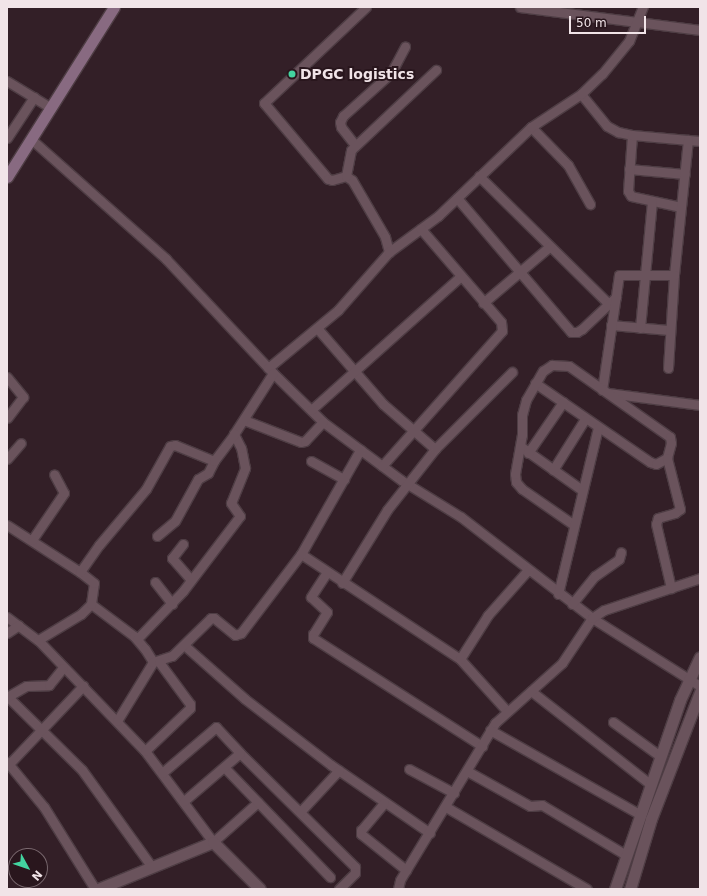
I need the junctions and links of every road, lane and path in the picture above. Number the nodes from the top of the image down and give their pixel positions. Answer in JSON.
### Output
{"nodes":[{"id":1,"x":114,"y":7,"type":"edge"},
{"id":2,"x":366,"y":7,"type":"edge"},
{"id":3,"x":520,"y":7,"type":"edge"},
{"id":4,"x":643,"y":7,"type":"edge"},
{"id":5,"x":638,"y":23,"type":"junction"},
{"id":6,"x":700,"y":30,"type":"edge"},
{"id":7,"x":405,"y":47,"type":"dead end"},
{"id":8,"x":436,"y":70,"type":"dead end"},
{"id":9,"x":7,"y":82,"type":"edge"},
{"id":10,"x":581,"y":94,"type":"junction"},
{"id":11,"x":34,"y":98,"type":"junction"},
{"id":12,"x":51,"y":108,"type":"junction"},
{"id":13,"x":531,"y":127,"type":"junction"},
{"id":14,"x":632,"y":135,"type":"junction"},
{"id":15,"x":7,"y":138,"type":"edge"},
{"id":16,"x":31,"y":139,"type":"junction"},
{"id":17,"x":688,"y":140,"type":"junction"},
{"id":18,"x":700,"y":141,"type":"edge"},
{"id":19,"x":355,"y":145,"type":"junction"},
{"id":20,"x":629,"y":169,"type":"junction"},
{"id":21,"x":8,"y":172,"type":"edge"},
{"id":22,"x":685,"y":174,"type":"junction"},
{"id":23,"x":346,"y":176,"type":"junction"},
{"id":24,"x":479,"y":176,"type":"junction"},
{"id":25,"x":457,"y":198,"type":"junction"},
{"id":26,"x":652,"y":202,"type":"junction"},
{"id":27,"x":590,"y":204,"type":"dead end"},
{"id":28,"x":681,"y":207,"type":"junction"},
{"id":29,"x":421,"y":229,"type":"junction"},
{"id":30,"x":549,"y":247,"type":"junction"},
{"id":31,"x":389,"y":252,"type":"junction"},
{"id":32,"x":520,"y":272,"type":"junction"},
{"id":33,"x":644,"y":274,"type":"junction"},
{"id":34,"x":674,"y":275,"type":"junction"},
{"id":35,"x":461,"y":276,"type":"junction"},
{"id":36,"x":616,"y":297,"type":"junction"},
{"id":37,"x":483,"y":303,"type":"junction"},
{"id":38,"x":609,"y":304,"type":"junction"},
{"id":39,"x":611,"y":325,"type":"junction"},
{"id":40,"x":317,"y":328,"type":"junction"},
{"id":41,"x":640,"y":328,"type":"junction"},
{"id":42,"x":669,"y":330,"type":"junction"},
{"id":43,"x":668,"y":368,"type":"dead end"},
{"id":44,"x":270,"y":371,"type":"junction"},
{"id":45,"x":353,"y":371,"type":"junction"},
{"id":46,"x":512,"y":372,"type":"dead end"},
{"id":47,"x":7,"y":377,"type":"edge"},
{"id":48,"x":535,"y":383,"type":"junction"},
{"id":49,"x":604,"y":391,"type":"junction"},
{"id":50,"x":563,"y":402,"type":"junction"},
{"id":51,"x":700,"y":404,"type":"edge"},
{"id":52,"x":311,"y":410,"type":"junction"},
{"id":53,"x":7,"y":418,"type":"edge"},
{"id":54,"x":585,"y":419,"type":"junction"},
{"id":55,"x":244,"y":420,"type":"junction"},
{"id":56,"x":324,"y":422,"type":"junction"},
{"id":57,"x":598,"y":428,"type":"junction"},
{"id":58,"x":413,"y":430,"type":"junction"},
{"id":59,"x":234,"y":434,"type":"junction"},
{"id":60,"x":21,"y":442,"type":"dead end"},
{"id":61,"x":520,"y":446,"type":"junction"},
{"id":62,"x":435,"y":449,"type":"junction"},
{"id":63,"x":360,"y":450,"type":"junction"},
{"id":64,"x":528,"y":452,"type":"junction"},
{"id":65,"x":667,"y":458,"type":"junction"},
{"id":66,"x":7,"y":459,"type":"edge"},
{"id":67,"x":214,"y":461,"type":"junction"},
{"id":68,"x":311,"y":461,"type":"dead end"},
{"id":69,"x":382,"y":466,"type":"junction"},
{"id":70,"x":554,"y":470,"type":"junction"},
{"id":71,"x":54,"y":474,"type":"dead end"},
{"id":72,"x":344,"y":479,"type":"junction"},
{"id":73,"x":407,"y":484,"type":"junction"},
{"id":74,"x":582,"y":490,"type":"junction"},
{"id":75,"x":574,"y":525,"type":"junction"},
{"id":76,"x":8,"y":528,"type":"edge"},
{"id":77,"x":157,"y":536,"type":"dead end"},
{"id":78,"x":32,"y":540,"type":"junction"},
{"id":79,"x":183,"y":544,"type":"dead end"},
{"id":80,"x":621,"y":552,"type":"dead end"},
{"id":81,"x":301,"y":554,"type":"junction"},
{"id":82,"x":528,"y":570,"type":"junction"},
{"id":83,"x":80,"y":572,"type":"junction"},
{"id":84,"x":327,"y":572,"type":"junction"},
{"id":85,"x":700,"y":578,"type":"edge"},
{"id":86,"x":191,"y":580,"type":"junction"},
{"id":87,"x":155,"y":582,"type":"dead end"},
{"id":88,"x":342,"y":583,"type":"junction"},
{"id":89,"x":671,"y":588,"type":"junction"},
{"id":90,"x":558,"y":594,"type":"junction"},
{"id":91,"x":91,"y":604,"type":"junction"},
{"id":92,"x":172,"y":604,"type":"junction"},
{"id":93,"x":572,"y":604,"type":"junction"},
{"id":94,"x":7,"y":617,"type":"edge"},
{"id":95,"x":592,"y":618,"type":"junction"},
{"id":96,"x":19,"y":625,"type":"junction"},
{"id":97,"x":7,"y":633,"type":"edge"},
{"id":98,"x":138,"y":639,"type":"junction"},
{"id":99,"x":38,"y":640,"type":"junction"},
{"id":100,"x":184,"y":645,"type":"junction"},
{"id":101,"x":700,"y":657,"type":"edge"},
{"id":102,"x":460,"y":659,"type":"junction"},
{"id":103,"x":156,"y":662,"type":"junction"},
{"id":104,"x":62,"y":668,"type":"junction"},
{"id":105,"x":689,"y":680,"type":"junction"},
{"id":106,"x":83,"y":686,"type":"junction"},
{"id":107,"x":700,"y":686,"type":"edge"},
{"id":108,"x":531,"y":691,"type":"junction"},
{"id":109,"x":700,"y":692,"type":"edge"},
{"id":110,"x":7,"y":697,"type":"edge"},
{"id":111,"x":679,"y":702,"type":"junction"},
{"id":112,"x":697,"y":703,"type":"edge"},
{"id":113,"x":507,"y":711,"type":"junction"},
{"id":114,"x":117,"y":721,"type":"junction"},
{"id":115,"x":613,"y":722,"type":"dead end"},
{"id":116,"x":41,"y":730,"type":"junction"},
{"id":117,"x":490,"y":730,"type":"junction"},
{"id":118,"x":482,"y":746,"type":"junction"},
{"id":119,"x":144,"y":751,"type":"junction"},
{"id":120,"x":240,"y":753,"type":"junction"},
{"id":121,"x":660,"y":756,"type":"junction"},
{"id":122,"x":8,"y":763,"type":"edge"},
{"id":123,"x":224,"y":767,"type":"junction"},
{"id":124,"x":409,"y":769,"type":"dead end"},
{"id":125,"x":339,"y":770,"type":"junction"},
{"id":126,"x":467,"y":771,"type":"junction"},
{"id":127,"x":162,"y":773,"type":"junction"},
{"id":128,"x":650,"y":784,"type":"junction"},
{"id":129,"x":454,"y":794,"type":"junction"},
{"id":130,"x":184,"y":801,"type":"junction"},
{"id":131,"x":258,"y":802,"type":"junction"},
{"id":132,"x":384,"y":803,"type":"junction"},
{"id":133,"x":446,"y":807,"type":"junction"},
{"id":134,"x":300,"y":812,"type":"junction"},
{"id":135,"x":639,"y":814,"type":"junction"},
{"id":136,"x":430,"y":833,"type":"junction"},
{"id":137,"x":213,"y":842,"type":"junction"},
{"id":138,"x":626,"y":855,"type":"junction"},
{"id":139,"x":152,"y":867,"type":"junction"},
{"id":140,"x":406,"y":870,"type":"junction"},
{"id":141,"x":330,"y":877,"type":"dead end"},
{"id":142,"x":97,"y":889,"type":"edge"},
{"id":143,"x":260,"y":889,"type":"edge"},
{"id":144,"x":339,"y":889,"type":"edge"},
{"id":145,"x":398,"y":889,"type":"edge"},
{"id":146,"x":587,"y":889,"type":"edge"},
{"id":147,"x":615,"y":889,"type":"edge"},
{"id":148,"x":630,"y":889,"type":"edge"}],
"edges":[{"from":1,"to":12,"type":"main road"},
{"from":2,"to":23,"type":"street"},
{"from":3,"to":5,"type":"street"},
{"from":4,"to":5,"type":"street"},
{"from":5,"to":6,"type":"street"},
{"from":5,"to":10,"type":"street"},
{"from":7,"to":19,"type":"street"},
{"from":8,"to":19,"type":"street"},
{"from":9,"to":11,"type":"street"},
{"from":10,"to":13,"type":"street"},
{"from":10,"to":14,"type":"street"},
{"from":11,"to":12,"type":"street"},
{"from":11,"to":15,"type":"street"},
{"from":12,"to":16,"type":"main road"},
{"from":13,"to":24,"type":"street"},
{"from":13,"to":27,"type":"street"},
{"from":14,"to":17,"type":"street"},
{"from":14,"to":20,"type":"street"},
{"from":16,"to":21,"type":"main road"},
{"from":16,"to":44,"type":"street"},
{"from":17,"to":18,"type":"street"},
{"from":17,"to":22,"type":"street"},
{"from":19,"to":23,"type":"street"},
{"from":20,"to":22,"type":"street"},
{"from":20,"to":26,"type":"street"},
{"from":22,"to":28,"type":"street"},
{"from":23,"to":31,"type":"street"},
{"from":24,"to":25,"type":"street"},
{"from":24,"to":30,"type":"street"},
{"from":25,"to":29,"type":"street"},
{"from":25,"to":32,"type":"street"},
{"from":26,"to":28,"type":"street"},
{"from":26,"to":33,"type":"street"},
{"from":28,"to":34,"type":"street"},
{"from":29,"to":31,"type":"street"},
{"from":29,"to":35,"type":"street"},
{"from":30,"to":32,"type":"street"},
{"from":30,"to":38,"type":"street"},
{"from":31,"to":40,"type":"street"},
{"from":32,"to":37,"type":"street"},
{"from":32,"to":38,"type":"street"},
{"from":33,"to":34,"type":"street"},
{"from":33,"to":36,"type":"street"},
{"from":33,"to":41,"type":"street"},
{"from":34,"to":42,"type":"street"},
{"from":35,"to":37,"type":"street"},
{"from":35,"to":45,"type":"street"},
{"from":36,"to":38,"type":"street"},
{"from":36,"to":39,"type":"street"},
{"from":37,"to":58,"type":"street"},
{"from":39,"to":41,"type":"street"},
{"from":39,"to":49,"type":"street"},
{"from":40,"to":44,"type":"street"},
{"from":40,"to":45,"type":"street"},
{"from":41,"to":42,"type":"street"},
{"from":42,"to":43,"type":"street"},
{"from":44,"to":52,"type":"street"},
{"from":44,"to":55,"type":"street"},
{"from":45,"to":52,"type":"street"},
{"from":45,"to":58,"type":"street"},
{"from":46,"to":62,"type":"street"},
{"from":47,"to":53,"type":"street"},
{"from":48,"to":49,"type":"street"},
{"from":48,"to":50,"type":"street"},
{"from":48,"to":61,"type":"street"},
{"from":49,"to":51,"type":"street"},
{"from":49,"to":65,"type":"street"},
{"from":50,"to":54,"type":"street"},
{"from":50,"to":64,"type":"street"},
{"from":52,"to":56,"type":"street"},
{"from":54,"to":57,"type":"street"},
{"from":54,"to":70,"type":"street"},
{"from":55,"to":56,"type":"street"},
{"from":55,"to":59,"type":"street"},
{"from":56,"to":63,"type":"street"},
{"from":57,"to":65,"type":"street"},
{"from":57,"to":74,"type":"street"},
{"from":58,"to":62,"type":"street"},
{"from":58,"to":69,"type":"street"},
{"from":59,"to":67,"type":"street"},
{"from":59,"to":86,"type":"street"},
{"from":60,"to":66,"type":"street"},
{"from":61,"to":64,"type":"street"},
{"from":61,"to":75,"type":"street"},
{"from":62,"to":73,"type":"street"},
{"from":63,"to":69,"type":"street"},
{"from":63,"to":72,"type":"street"},
{"from":64,"to":70,"type":"street"},
{"from":65,"to":89,"type":"street"},
{"from":67,"to":77,"type":"street"},
{"from":67,"to":83,"type":"street"},
{"from":68,"to":72,"type":"street"},
{"from":69,"to":73,"type":"street"},
{"from":70,"to":74,"type":"street"},
{"from":71,"to":78,"type":"street"},
{"from":72,"to":81,"type":"street"},
{"from":73,"to":82,"type":"street"},
{"from":73,"to":88,"type":"street"},
{"from":74,"to":75,"type":"street"},
{"from":75,"to":90,"type":"street"},
{"from":76,"to":78,"type":"street"},
{"from":78,"to":83,"type":"street"},
{"from":79,"to":86,"type":"street"},
{"from":80,"to":93,"type":"street"},
{"from":81,"to":84,"type":"street"},
{"from":81,"to":100,"type":"street"},
{"from":82,"to":90,"type":"street"},
{"from":82,"to":102,"type":"street"},
{"from":83,"to":91,"type":"street"},
{"from":84,"to":88,"type":"street"},
{"from":84,"to":118,"type":"street"},
{"from":85,"to":89,"type":"street"},
{"from":86,"to":92,"type":"street"},
{"from":87,"to":92,"type":"street"},
{"from":88,"to":102,"type":"street"},
{"from":89,"to":95,"type":"street"},
{"from":90,"to":93,"type":"street"},
{"from":91,"to":98,"type":"street"},
{"from":91,"to":99,"type":"street"},
{"from":92,"to":98,"type":"street"},
{"from":93,"to":95,"type":"street"},
{"from":94,"to":96,"type":"street"},
{"from":95,"to":105,"type":"street"},
{"from":95,"to":108,"type":"street"},
{"from":96,"to":97,"type":"street"},
{"from":96,"to":99,"type":"street"},
{"from":98,"to":103,"type":"street"},
{"from":99,"to":104,"type":"street"},
{"from":100,"to":103,"type":"street"},
{"from":100,"to":125,"type":"street"},
{"from":101,"to":105,"type":"street"},
{"from":102,"to":113,"type":"street"},
{"from":103,"to":114,"type":"street"},
{"from":103,"to":119,"type":"street"},
{"from":104,"to":106,"type":"street"},
{"from":104,"to":110,"type":"street"},
{"from":105,"to":107,"type":"street"},
{"from":105,"to":111,"type":"street"},
{"from":106,"to":114,"type":"street"},
{"from":106,"to":116,"type":"street"},
{"from":108,"to":113,"type":"street"},
{"from":108,"to":128,"type":"street"},
{"from":109,"to":112,"type":"street"},
{"from":110,"to":116,"type":"street"},
{"from":111,"to":112,"type":"street"},
{"from":111,"to":121,"type":"street"},
{"from":112,"to":148,"type":"street"},
{"from":113,"to":117,"type":"street"},
{"from":114,"to":119,"type":"street"},
{"from":115,"to":121,"type":"street"},
{"from":116,"to":122,"type":"street"},
{"from":116,"to":139,"type":"street"},
{"from":117,"to":118,"type":"street"},
{"from":117,"to":135,"type":"street"},
{"from":118,"to":126,"type":"street"},
{"from":119,"to":127,"type":"street"},
{"from":120,"to":123,"type":"street"},
{"from":120,"to":127,"type":"street"},
{"from":120,"to":134,"type":"street"},
{"from":121,"to":128,"type":"street"},
{"from":122,"to":142,"type":"street"},
{"from":123,"to":130,"type":"street"},
{"from":123,"to":131,"type":"street"},
{"from":124,"to":129,"type":"street"},
{"from":125,"to":132,"type":"street"},
{"from":125,"to":134,"type":"street"},
{"from":126,"to":129,"type":"street"},
{"from":126,"to":138,"type":"street"},
{"from":127,"to":130,"type":"street"},
{"from":128,"to":135,"type":"street"},
{"from":129,"to":133,"type":"street"},
{"from":130,"to":137,"type":"street"},
{"from":131,"to":137,"type":"street"},
{"from":131,"to":141,"type":"street"},
{"from":132,"to":136,"type":"street"},
{"from":132,"to":140,"type":"street"},
{"from":133,"to":136,"type":"street"},
{"from":133,"to":146,"type":"street"},
{"from":134,"to":144,"type":"street"},
{"from":135,"to":138,"type":"street"},
{"from":136,"to":140,"type":"street"},
{"from":137,"to":139,"type":"street"},
{"from":137,"to":143,"type":"street"},
{"from":138,"to":147,"type":"street"},
{"from":139,"to":142,"type":"street"},
{"from":140,"to":145,"type":"street"}]}
